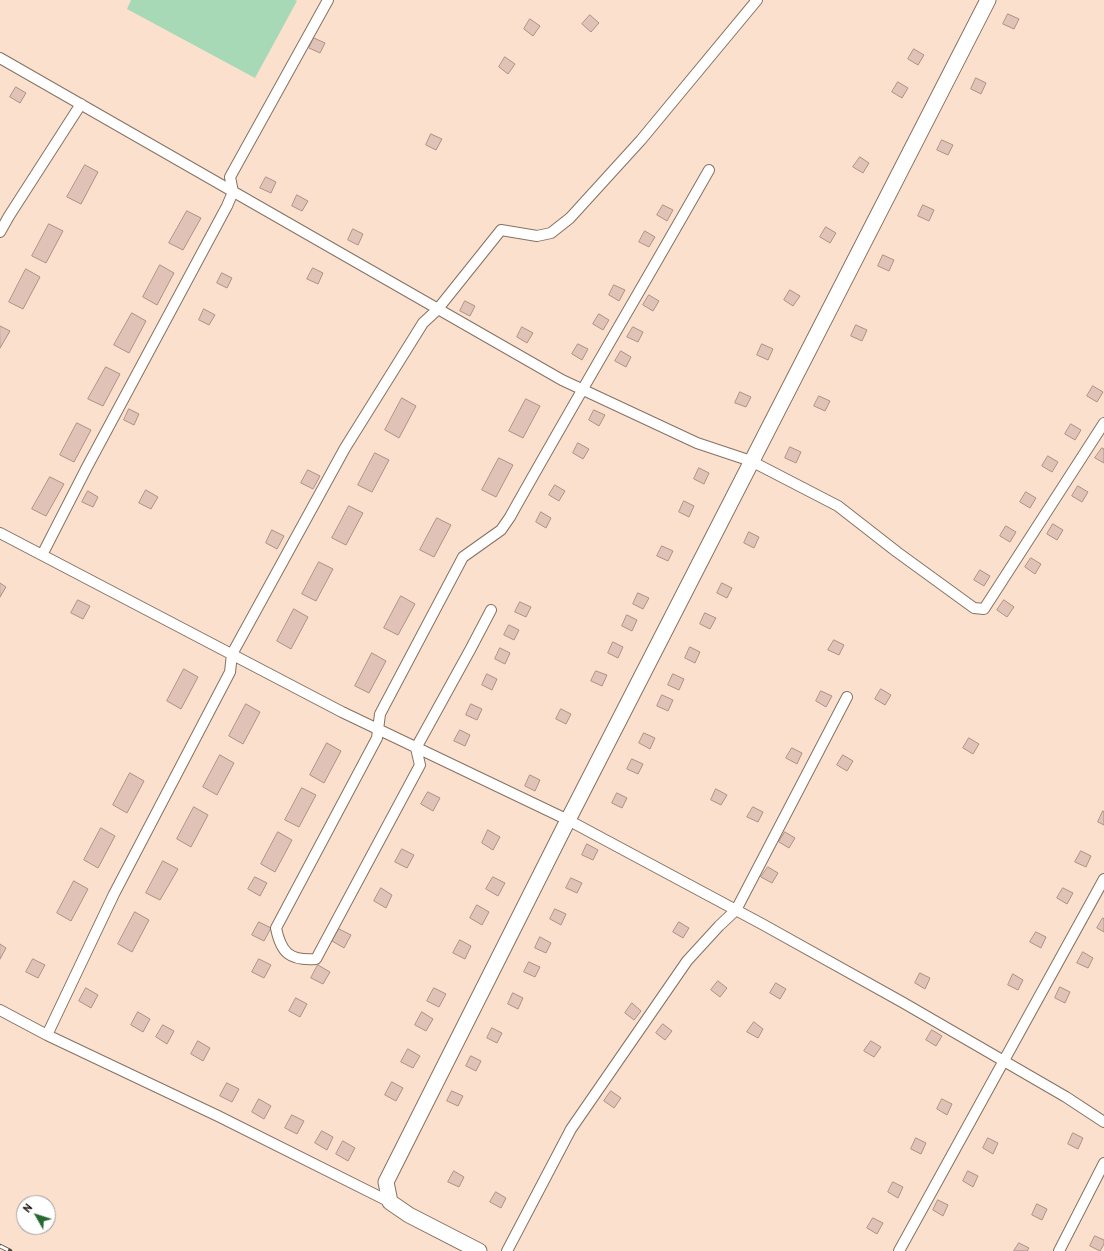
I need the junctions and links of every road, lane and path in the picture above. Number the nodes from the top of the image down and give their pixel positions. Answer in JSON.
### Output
{"nodes":[{"id":1,"x":328,"y":0,"type":"edge"},
{"id":2,"x":756,"y":0,"type":"edge"},
{"id":3,"x":988,"y":0,"type":"edge"},
{"id":4,"x":0,"y":58,"type":"edge"},
{"id":5,"x":81,"y":104,"type":"junction"},
{"id":6,"x":709,"y":170,"type":"dead end"},
{"id":7,"x":233,"y":192,"type":"junction"},
{"id":8,"x":0,"y":232,"type":"edge"},
{"id":9,"x":437,"y":310,"type":"junction"},
{"id":10,"x":582,"y":390,"type":"junction"},
{"id":11,"x":1104,"y":423,"type":"edge"},
{"id":12,"x":752,"y":461,"type":"junction"},
{"id":13,"x":0,"y":533,"type":"edge"},
{"id":14,"x":42,"y":555,"type":"junction"},
{"id":15,"x":491,"y":610,"type":"dead end"},
{"id":16,"x":232,"y":654,"type":"junction"},
{"id":17,"x":847,"y":697,"type":"dead end"},
{"id":18,"x":377,"y":729,"type":"junction"},
{"id":19,"x":416,"y":748,"type":"junction"},
{"id":20,"x":568,"y":820,"type":"junction"},
{"id":21,"x":1104,"y":879,"type":"edge"},
{"id":22,"x":736,"y":910,"type":"junction"},
{"id":23,"x":0,"y":1010,"type":"edge"},
{"id":24,"x":47,"y":1035,"type":"junction"},
{"id":25,"x":1004,"y":1061,"type":"junction"},
{"id":26,"x":1104,"y":1122,"type":"edge"},
{"id":27,"x":1104,"y":1163,"type":"edge"},
{"id":28,"x":390,"y":1202,"type":"junction"},
{"id":29,"x":479,"y":1251,"type":"edge"},
{"id":30,"x":507,"y":1251,"type":"edge"},
{"id":31,"x":900,"y":1251,"type":"edge"},
{"id":32,"x":1059,"y":1251,"type":"edge"}],
"edges":[{"from":1,"to":7,"type":"street"},
{"from":2,"to":9,"type":"street"},
{"from":3,"to":12,"type":"main road"},
{"from":4,"to":5,"type":"street"},
{"from":5,"to":7,"type":"street"},
{"from":5,"to":8,"type":"street"},
{"from":6,"to":10,"type":"street"},
{"from":7,"to":9,"type":"street"},
{"from":7,"to":14,"type":"street"},
{"from":9,"to":10,"type":"street"},
{"from":9,"to":16,"type":"street"},
{"from":10,"to":12,"type":"street"},
{"from":10,"to":18,"type":"street"},
{"from":11,"to":12,"type":"street"},
{"from":12,"to":20,"type":"main road"},
{"from":13,"to":14,"type":"street"},
{"from":14,"to":16,"type":"street"},
{"from":15,"to":19,"type":"street"},
{"from":16,"to":18,"type":"street"},
{"from":16,"to":24,"type":"street"},
{"from":17,"to":22,"type":"street"},
{"from":18,"to":19,"type":"street"},
{"from":18,"to":19,"type":"street"},
{"from":19,"to":20,"type":"street"},
{"from":20,"to":22,"type":"street"},
{"from":20,"to":28,"type":"main road"},
{"from":21,"to":25,"type":"street"},
{"from":22,"to":25,"type":"street"},
{"from":22,"to":30,"type":"street"},
{"from":23,"to":24,"type":"street"},
{"from":24,"to":28,"type":"street"},
{"from":25,"to":26,"type":"street"},
{"from":25,"to":31,"type":"street"},
{"from":27,"to":32,"type":"street"},
{"from":28,"to":29,"type":"main road"}]}
